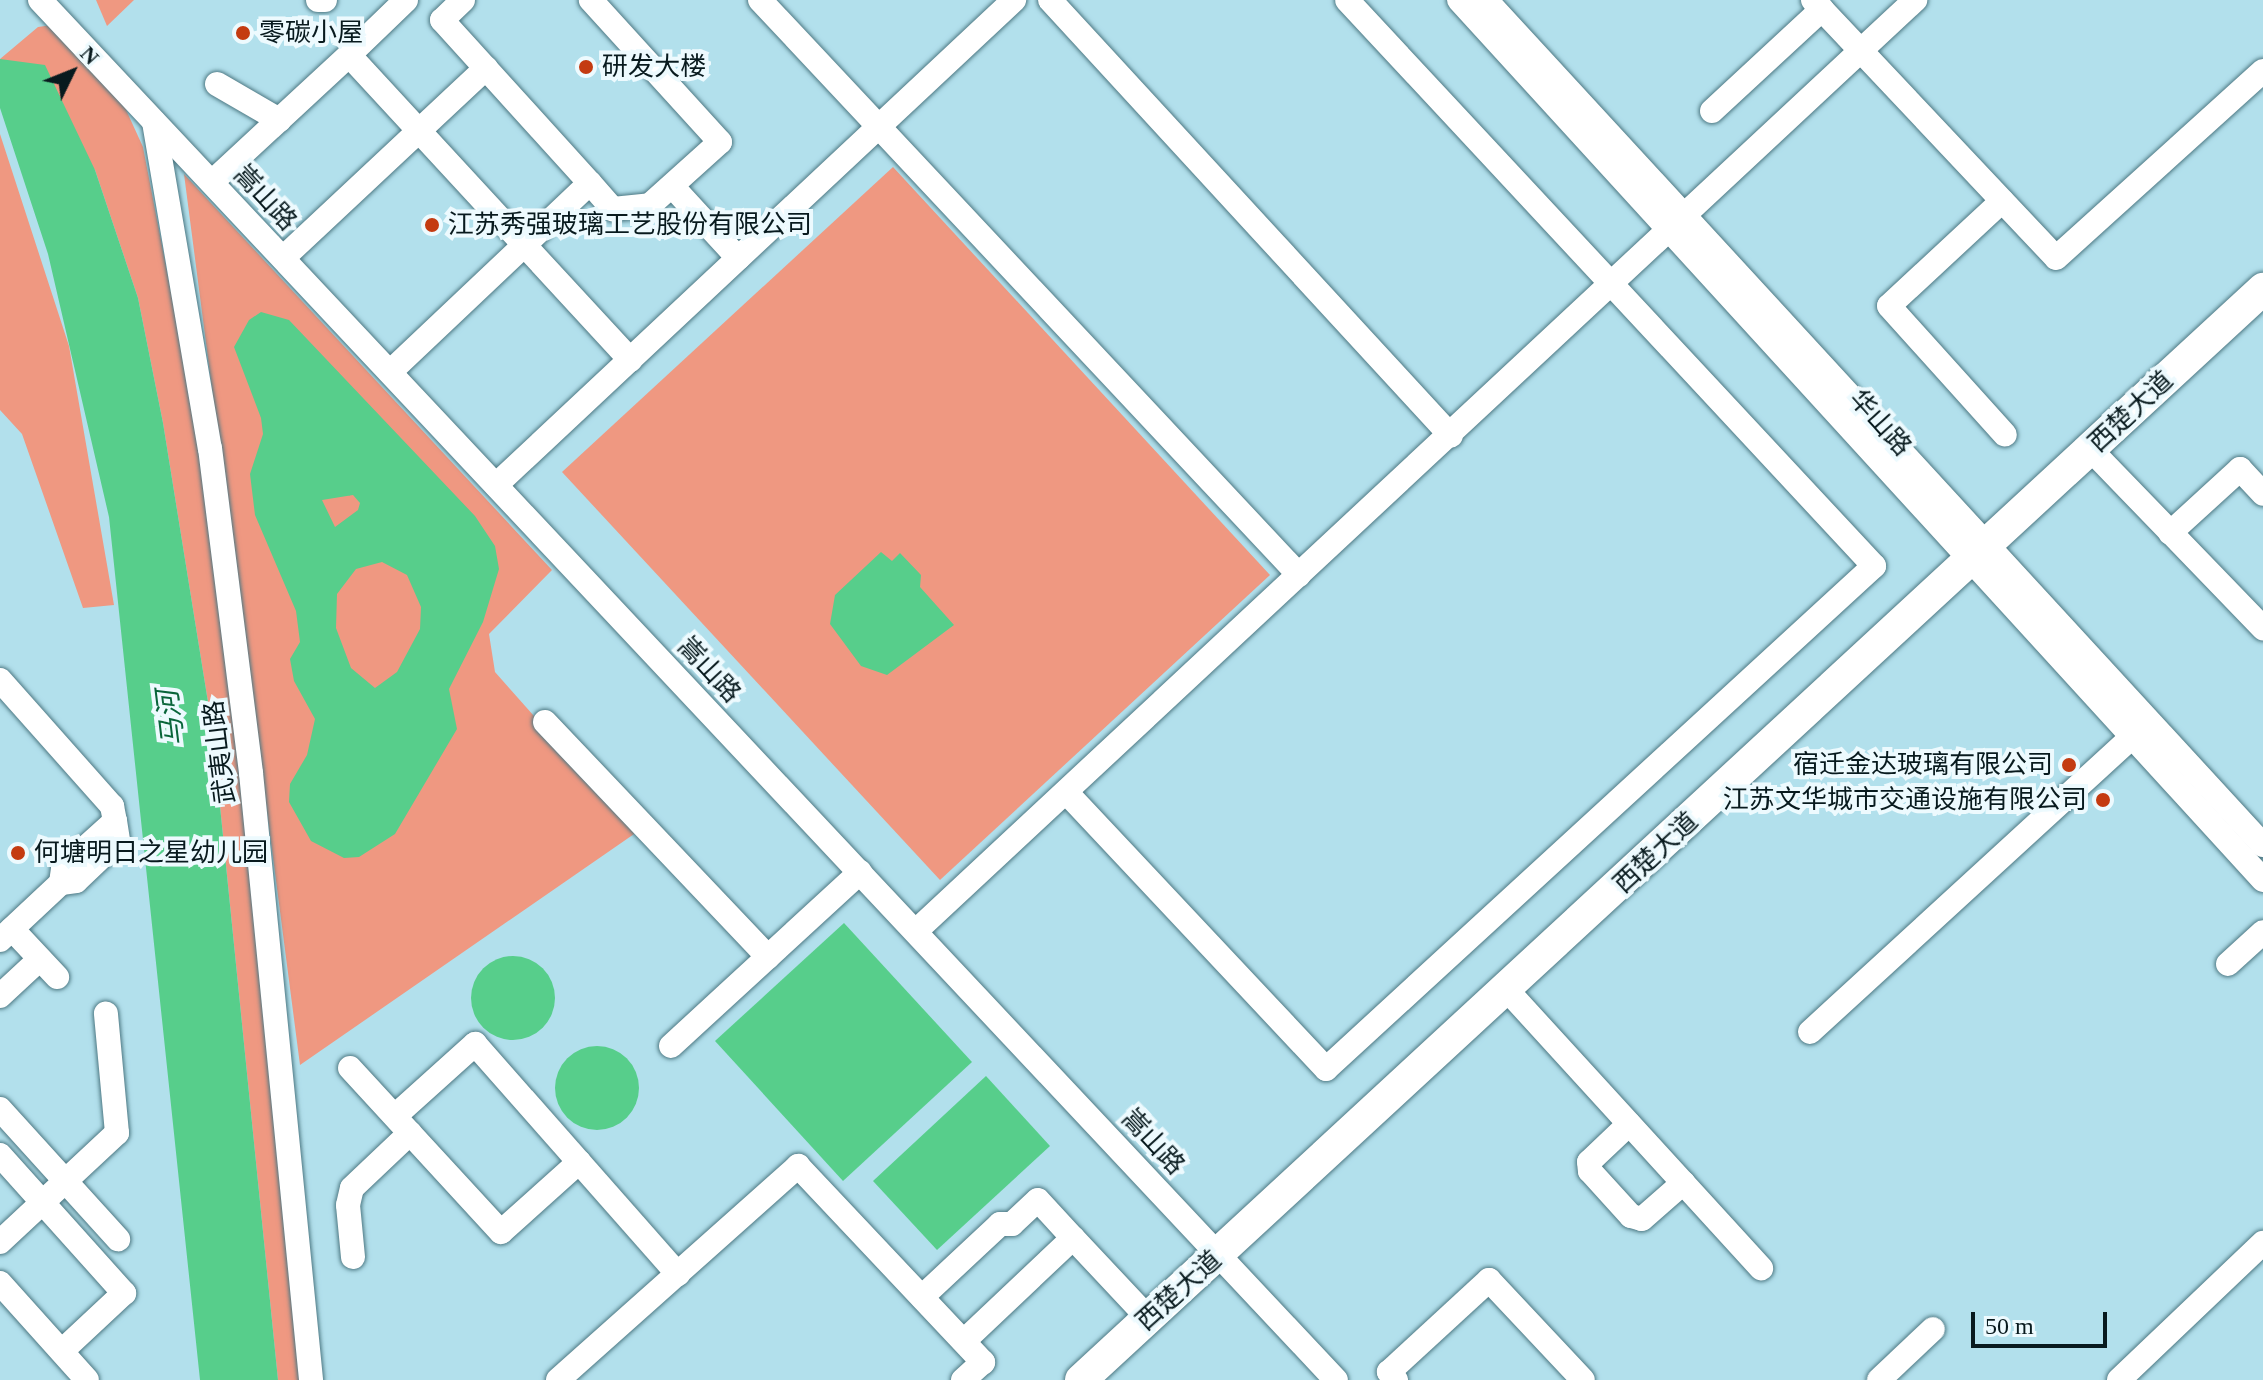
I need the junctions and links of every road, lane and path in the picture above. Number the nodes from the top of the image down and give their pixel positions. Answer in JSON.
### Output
{"nodes":[{"id":1,"x":40,"y":0,"type":"edge"},
{"id":2,"x":318,"y":0,"type":"edge"},
{"id":3,"x":325,"y":0,"type":"edge"},
{"id":4,"x":406,"y":0,"type":"edge"},
{"id":5,"x":463,"y":0,"type":"edge"},
{"id":6,"x":591,"y":0,"type":"edge"},
{"id":7,"x":760,"y":0,"type":"edge"},
{"id":8,"x":1014,"y":0,"type":"edge"},
{"id":9,"x":1050,"y":0,"type":"edge"},
{"id":10,"x":1347,"y":0,"type":"edge"},
{"id":11,"x":1459,"y":0,"type":"edge"},
{"id":12,"x":1486,"y":0,"type":"edge"},
{"id":13,"x":1915,"y":0,"type":"edge"},
{"id":14,"x":1818,"y":4,"type":"edge"},
{"id":15,"x":1861,"y":50,"type":"junction"},
{"id":16,"x":349,"y":55,"type":"junction"},
{"id":17,"x":486,"y":68,"type":"junction"},
{"id":18,"x":2263,"y":71,"type":"edge"},
{"id":19,"x":217,"y":84,"type":"dead end"},
{"id":20,"x":1712,"y":111,"type":"dead end"},
{"id":21,"x":279,"y":120,"type":"junction"},
{"id":22,"x":154,"y":122,"type":"junction"},
{"id":23,"x":877,"y":128,"type":"junction"},
{"id":24,"x":419,"y":131,"type":"junction"},
{"id":25,"x":212,"y":182,"type":"junction"},
{"id":26,"x":590,"y":183,"type":"junction"},
{"id":27,"x":672,"y":186,"type":"junction"},
{"id":28,"x":2002,"y":201,"type":"junction"},
{"id":29,"x":1676,"y":224,"type":"junction"},
{"id":30,"x":524,"y":245,"type":"junction"},
{"id":31,"x":283,"y":258,"type":"junction"},
{"id":32,"x":738,"y":258,"type":"junction"},
{"id":33,"x":1614,"y":281,"type":"junction"},
{"id":34,"x":2263,"y":289,"type":"edge"},
{"id":35,"x":630,"y":360,"type":"junction"},
{"id":36,"x":390,"y":372,"type":"junction"},
{"id":37,"x":2005,"y":435,"type":"dead end"},
{"id":38,"x":1451,"y":436,"type":"junction"},
{"id":39,"x":2091,"y":450,"type":"junction"},
{"id":40,"x":496,"y":485,"type":"junction"},
{"id":41,"x":2263,"y":494,"type":"edge"},
{"id":42,"x":2170,"y":533,"type":"junction"},
{"id":43,"x":1978,"y":556,"type":"junction"},
{"id":44,"x":1299,"y":575,"type":"junction"},
{"id":45,"x":2263,"y":628,"type":"edge"},
{"id":46,"x":0,"y":680,"type":"edge"},
{"id":47,"x":545,"y":722,"type":"dead end"},
{"id":48,"x":2140,"y":730,"type":"junction"},
{"id":49,"x":1066,"y":792,"type":"junction"},
{"id":50,"x":2263,"y":845,"type":"edge"},
{"id":51,"x":860,"y":872,"type":"junction"},
{"id":52,"x":2263,"y":880,"type":"edge"},
{"id":53,"x":916,"y":931,"type":"junction"},
{"id":54,"x":2263,"y":932,"type":"edge"},
{"id":55,"x":6,"y":934,"type":"edge"},
{"id":56,"x":768,"y":957,"type":"junction"},
{"id":57,"x":2228,"y":964,"type":"dead end"},
{"id":58,"x":1507,"y":990,"type":"junction"},
{"id":59,"x":0,"y":996,"type":"edge"},
{"id":60,"x":106,"y":1014,"type":"dead end"},
{"id":61,"x":1810,"y":1032,"type":"dead end"},
{"id":62,"x":671,"y":1046,"type":"dead end"},
{"id":63,"x":350,"y":1068,"type":"dead end"},
{"id":64,"x":0,"y":1109,"type":"edge"},
{"id":65,"x":402,"y":1124,"type":"junction"},
{"id":66,"x":1629,"y":1124,"type":"junction"},
{"id":67,"x":0,"y":1155,"type":"edge"},
{"id":68,"x":579,"y":1162,"type":"junction"},
{"id":69,"x":66,"y":1181,"type":"junction"},
{"id":70,"x":1683,"y":1183,"type":"junction"},
{"id":71,"x":43,"y":1202,"type":"junction"},
{"id":72,"x":1073,"y":1238,"type":"junction"},
{"id":73,"x":118,"y":1239,"type":"dead end"},
{"id":74,"x":0,"y":1242,"type":"edge"},
{"id":75,"x":2263,"y":1243,"type":"edge"},
{"id":76,"x":1219,"y":1254,"type":"junction"},
{"id":77,"x":353,"y":1257,"type":"dead end"},
{"id":78,"x":1761,"y":1268,"type":"dead end"},
{"id":79,"x":678,"y":1274,"type":"junction"},
{"id":80,"x":0,"y":1283,"type":"edge"},
{"id":81,"x":922,"y":1297,"type":"junction"},
{"id":82,"x":1148,"y":1318,"type":"junction"},
{"id":83,"x":1933,"y":1329,"type":"dead end"},
{"id":84,"x":964,"y":1341,"type":"junction"},
{"id":85,"x":71,"y":1370,"type":"edge"},
{"id":86,"x":311,"y":1380,"type":"edge"},
{"id":87,"x":558,"y":1380,"type":"edge"},
{"id":88,"x":963,"y":1380,"type":"edge"},
{"id":89,"x":1081,"y":1380,"type":"edge"},
{"id":90,"x":1336,"y":1380,"type":"edge"},
{"id":91,"x":1396,"y":1380,"type":"edge"},
{"id":92,"x":1583,"y":1380,"type":"edge"},
{"id":93,"x":1879,"y":1380,"type":"edge"},
{"id":94,"x":2119,"y":1380,"type":"edge"}],
"edges":[{"from":1,"to":22,"type":"street","name":"嵩山路"},
{"from":2,"to":3,"type":"street"},
{"from":4,"to":16,"type":"street"},
{"from":5,"to":17,"type":"street"},
{"from":6,"to":27,"type":"street"},
{"from":7,"to":23,"type":"street"},
{"from":8,"to":23,"type":"street"},
{"from":9,"to":38,"type":"street"},
{"from":10,"to":33,"type":"street"},
{"from":11,"to":29,"type":"street","name":"华山路"},
{"from":12,"to":29,"type":"street","name":"华山路"},
{"from":13,"to":15,"type":"street"},
{"from":14,"to":15,"type":"street"},
{"from":14,"to":20,"type":"street"},
{"from":15,"to":28,"type":"street"},
{"from":15,"to":29,"type":"street"},
{"from":16,"to":21,"type":"street"},
{"from":16,"to":24,"type":"street"},
{"from":17,"to":24,"type":"street"},
{"from":17,"to":26,"type":"street"},
{"from":18,"to":28,"type":"street"},
{"from":19,"to":21,"type":"street"},
{"from":21,"to":25,"type":"street"},
{"from":22,"to":25,"type":"street","name":"嵩山路"},
{"from":22,"to":86,"type":"street","name":"武夷山路"},
{"from":23,"to":32,"type":"street"},
{"from":23,"to":44,"type":"street"},
{"from":24,"to":30,"type":"street"},
{"from":24,"to":31,"type":"street"},
{"from":25,"to":31,"type":"street","name":"嵩山路"},
{"from":26,"to":27,"type":"street"},
{"from":26,"to":30,"type":"street"},
{"from":27,"to":32,"type":"street"},
{"from":28,"to":37,"type":"street"},
{"from":29,"to":33,"type":"street"},
{"from":29,"to":43,"type":"street","name":"华山路"},
{"from":30,"to":35,"type":"street"},
{"from":30,"to":36,"type":"street"},
{"from":31,"to":36,"type":"street","name":"嵩山路"},
{"from":32,"to":35,"type":"street"},
{"from":33,"to":38,"type":"street"},
{"from":33,"to":49,"type":"street"},
{"from":34,"to":39,"type":"main road","name":"西楚大道"},
{"from":35,"to":40,"type":"street"},
{"from":36,"to":40,"type":"street","name":"嵩山路"},
{"from":38,"to":44,"type":"street"},
{"from":39,"to":42,"type":"street"},
{"from":39,"to":43,"type":"main road","name":"西楚大道"},
{"from":40,"to":51,"type":"street","name":"嵩山路"},
{"from":41,"to":42,"type":"street"},
{"from":42,"to":45,"type":"street"},
{"from":43,"to":48,"type":"street","name":"华山路"},
{"from":43,"to":58,"type":"main road","name":"西楚大道"},
{"from":44,"to":49,"type":"street"},
{"from":46,"to":55,"type":"street"},
{"from":47,"to":56,"type":"street"},
{"from":48,"to":50,"type":"street","name":"华山路"},
{"from":48,"to":52,"type":"street","name":"华山路"},
{"from":48,"to":61,"type":"street"},
{"from":49,"to":53,"type":"street"},
{"from":51,"to":53,"type":"street","name":"嵩山路"},
{"from":51,"to":56,"type":"street"},
{"from":53,"to":76,"type":"street","name":"嵩山路"},
{"from":54,"to":57,"type":"street"},
{"from":55,"to":59,"type":"street"},
{"from":56,"to":62,"type":"street"},
{"from":58,"to":66,"type":"street"},
{"from":58,"to":76,"type":"main road","name":"西楚大道"},
{"from":60,"to":69,"type":"street"},
{"from":63,"to":65,"type":"street"},
{"from":64,"to":69,"type":"street"},
{"from":65,"to":68,"type":"street"},
{"from":65,"to":68,"type":"street"},
{"from":65,"to":77,"type":"street"},
{"from":66,"to":70,"type":"street"},
{"from":66,"to":70,"type":"street"},
{"from":67,"to":71,"type":"street"},
{"from":68,"to":79,"type":"street"},
{"from":69,"to":71,"type":"street"},
{"from":69,"to":73,"type":"street"},
{"from":70,"to":78,"type":"street"},
{"from":71,"to":74,"type":"street"},
{"from":71,"to":85,"type":"street"},
{"from":72,"to":81,"type":"street"},
{"from":72,"to":82,"type":"street"},
{"from":72,"to":84,"type":"street"},
{"from":75,"to":94,"type":"street"},
{"from":76,"to":82,"type":"main road","name":"西楚大道"},
{"from":76,"to":90,"type":"street","name":"嵩山路"},
{"from":79,"to":81,"type":"street"},
{"from":79,"to":87,"type":"street"},
{"from":80,"to":85,"type":"street"},
{"from":81,"to":84,"type":"street"},
{"from":82,"to":89,"type":"main road","name":"西楚大道"},
{"from":83,"to":93,"type":"street"},
{"from":84,"to":88,"type":"street"},
{"from":91,"to":92,"type":"street"}]}
